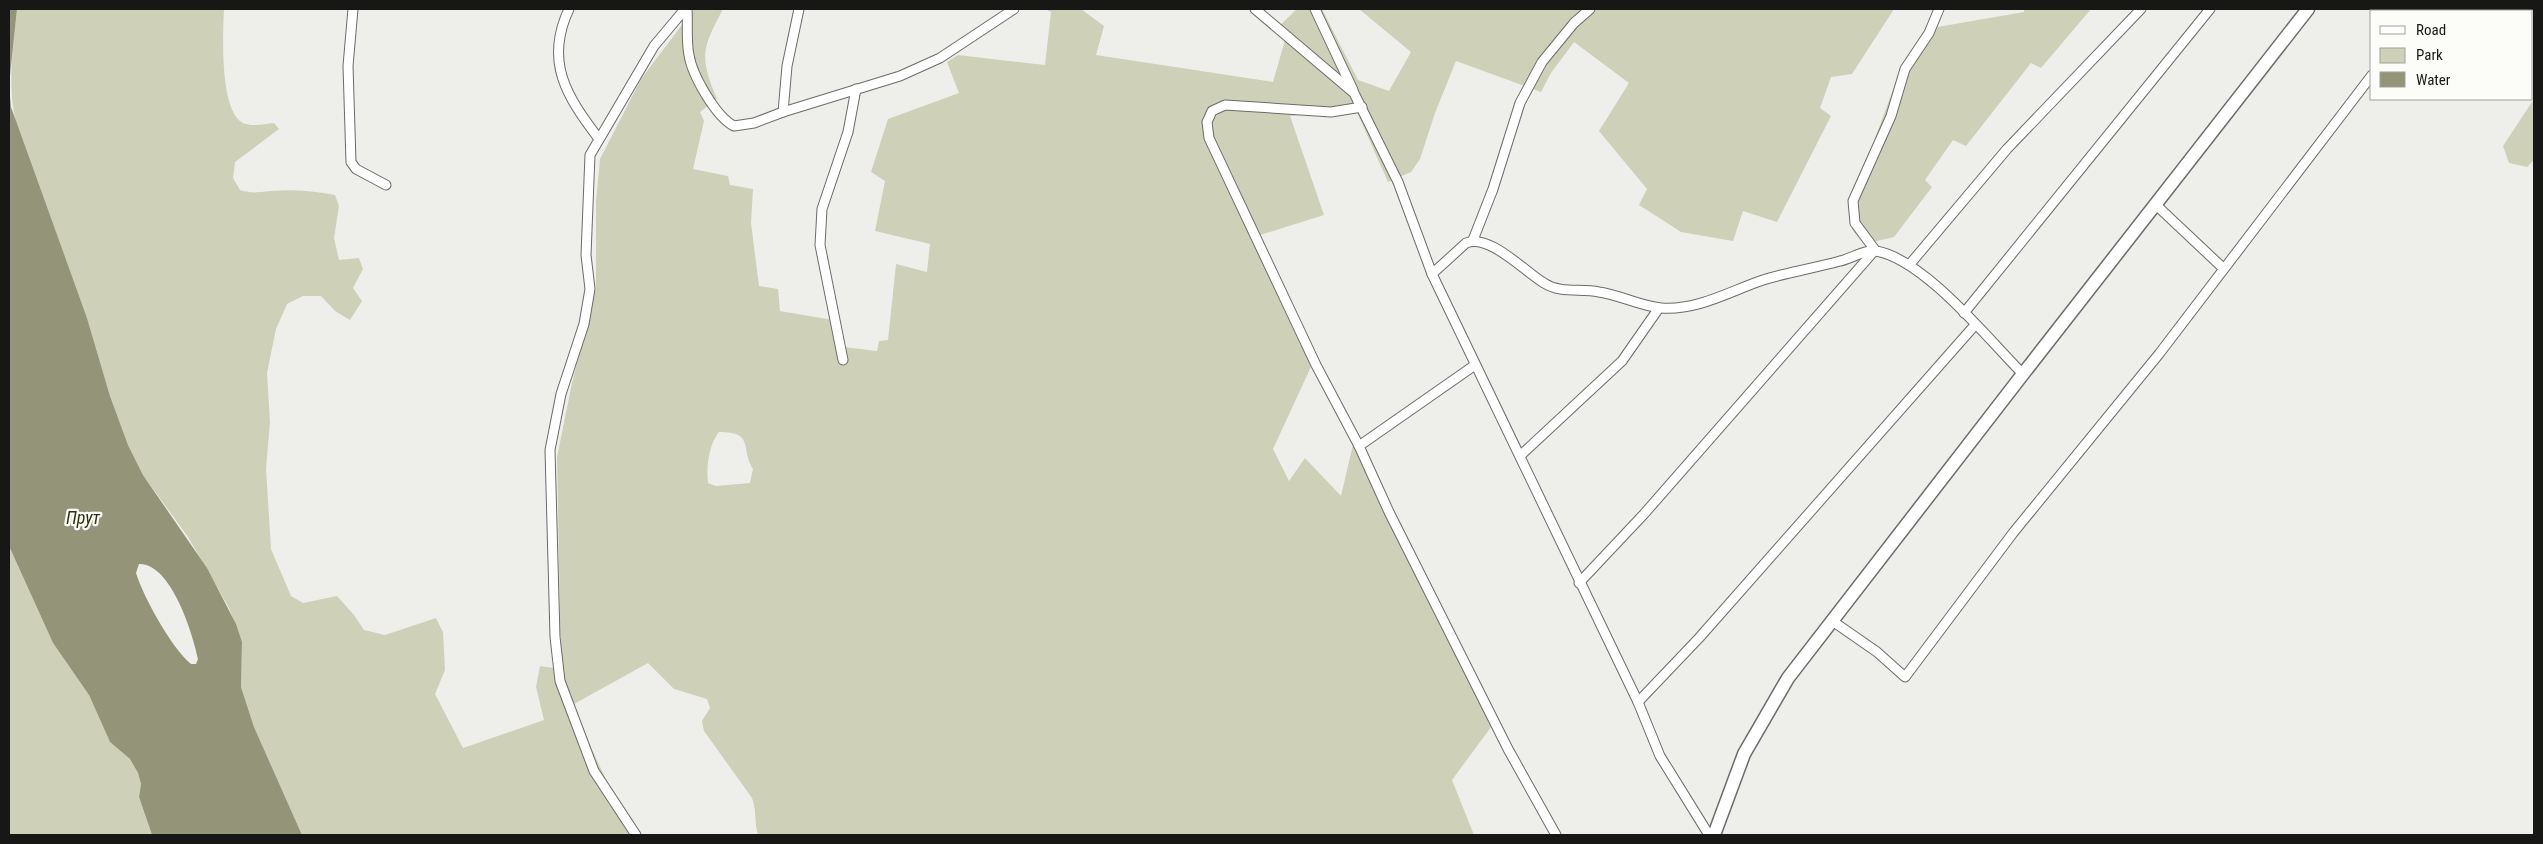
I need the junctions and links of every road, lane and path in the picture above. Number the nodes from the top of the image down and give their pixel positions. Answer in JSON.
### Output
{"nodes":[{"id":1,"x":354,"y":9,"type":"edge"},
{"id":2,"x":569,"y":9,"type":"edge"},
{"id":3,"x":686,"y":9,"type":"edge"},
{"id":4,"x":799,"y":9,"type":"edge"},
{"id":5,"x":1014,"y":9,"type":"edge"},
{"id":6,"x":1255,"y":9,"type":"edge"},
{"id":7,"x":1315,"y":9,"type":"edge"},
{"id":8,"x":1590,"y":9,"type":"edge"},
{"id":9,"x":1939,"y":9,"type":"edge"},
{"id":10,"x":2141,"y":9,"type":"edge"},
{"id":11,"x":2210,"y":9,"type":"edge"},
{"id":12,"x":2308,"y":9,"type":"edge"},
{"id":13,"x":2370,"y":78,"type":"edge"},
{"id":14,"x":856,"y":89,"type":"junction"},
{"id":15,"x":1354,"y":92,"type":"junction"},
{"id":16,"x":1362,"y":107,"type":"junction"},
{"id":17,"x":783,"y":112,"type":"junction"},
{"id":18,"x":599,"y":139,"type":"junction"},
{"id":19,"x":386,"y":185,"type":"dead end"},
{"id":20,"x":2156,"y":204,"type":"junction"},
{"id":21,"x":1473,"y":240,"type":"junction"},
{"id":22,"x":1875,"y":250,"type":"junction"},
{"id":23,"x":1910,"y":264,"type":"junction"},
{"id":24,"x":2223,"y":268,"type":"junction"},
{"id":25,"x":1432,"y":274,"type":"junction"},
{"id":26,"x":1659,"y":308,"type":"junction"},
{"id":27,"x":1964,"y":313,"type":"junction"},
{"id":28,"x":1975,"y":325,"type":"junction"},
{"id":29,"x":842,"y":360,"type":"dead end"},
{"id":30,"x":1475,"y":365,"type":"junction"},
{"id":31,"x":2022,"y":374,"type":"junction"},
{"id":32,"x":1359,"y":446,"type":"junction"},
{"id":33,"x":1521,"y":455,"type":"junction"},
{"id":34,"x":1579,"y":583,"type":"junction"},
{"id":35,"x":1831,"y":620,"type":"junction"},
{"id":36,"x":1638,"y":702,"type":"junction"},
{"id":37,"x":636,"y":835,"type":"edge"},
{"id":38,"x":1556,"y":835,"type":"edge"},
{"id":39,"x":1709,"y":835,"type":"edge"},
{"id":40,"x":1714,"y":835,"type":"edge"}],
"edges":[{"from":1,"to":19,"type":"street"},
{"from":2,"to":18,"type":"street"},
{"from":3,"to":17,"type":"street"},
{"from":3,"to":18,"type":"street"},
{"from":4,"to":17,"type":"street"},
{"from":5,"to":14,"type":"street"},
{"from":6,"to":15,"type":"street"},
{"from":7,"to":15,"type":"street"},
{"from":8,"to":21,"type":"street"},
{"from":9,"to":22,"type":"street"},
{"from":10,"to":23,"type":"street"},
{"from":11,"to":27,"type":"street"},
{"from":12,"to":20,"type":"main road"},
{"from":13,"to":24,"type":"street"},
{"from":14,"to":17,"type":"street"},
{"from":14,"to":29,"type":"street"},
{"from":15,"to":16,"type":"street"},
{"from":16,"to":25,"type":"street"},
{"from":16,"to":32,"type":"street"},
{"from":18,"to":37,"type":"street"},
{"from":20,"to":24,"type":"street"},
{"from":20,"to":31,"type":"main road"},
{"from":21,"to":25,"type":"street"},
{"from":21,"to":26,"type":"street"},
{"from":22,"to":23,"type":"street"},
{"from":22,"to":26,"type":"street"},
{"from":22,"to":34,"type":"street"},
{"from":23,"to":27,"type":"street"},
{"from":24,"to":35,"type":"street"},
{"from":25,"to":30,"type":"street"},
{"from":26,"to":33,"type":"street"},
{"from":27,"to":28,"type":"street"},
{"from":28,"to":31,"type":"street"},
{"from":28,"to":36,"type":"street"},
{"from":30,"to":32,"type":"street"},
{"from":30,"to":33,"type":"street"},
{"from":31,"to":35,"type":"main road"},
{"from":32,"to":38,"type":"street"},
{"from":33,"to":34,"type":"street"},
{"from":34,"to":36,"type":"street"},
{"from":35,"to":40,"type":"main road"},
{"from":36,"to":39,"type":"street"}]}
